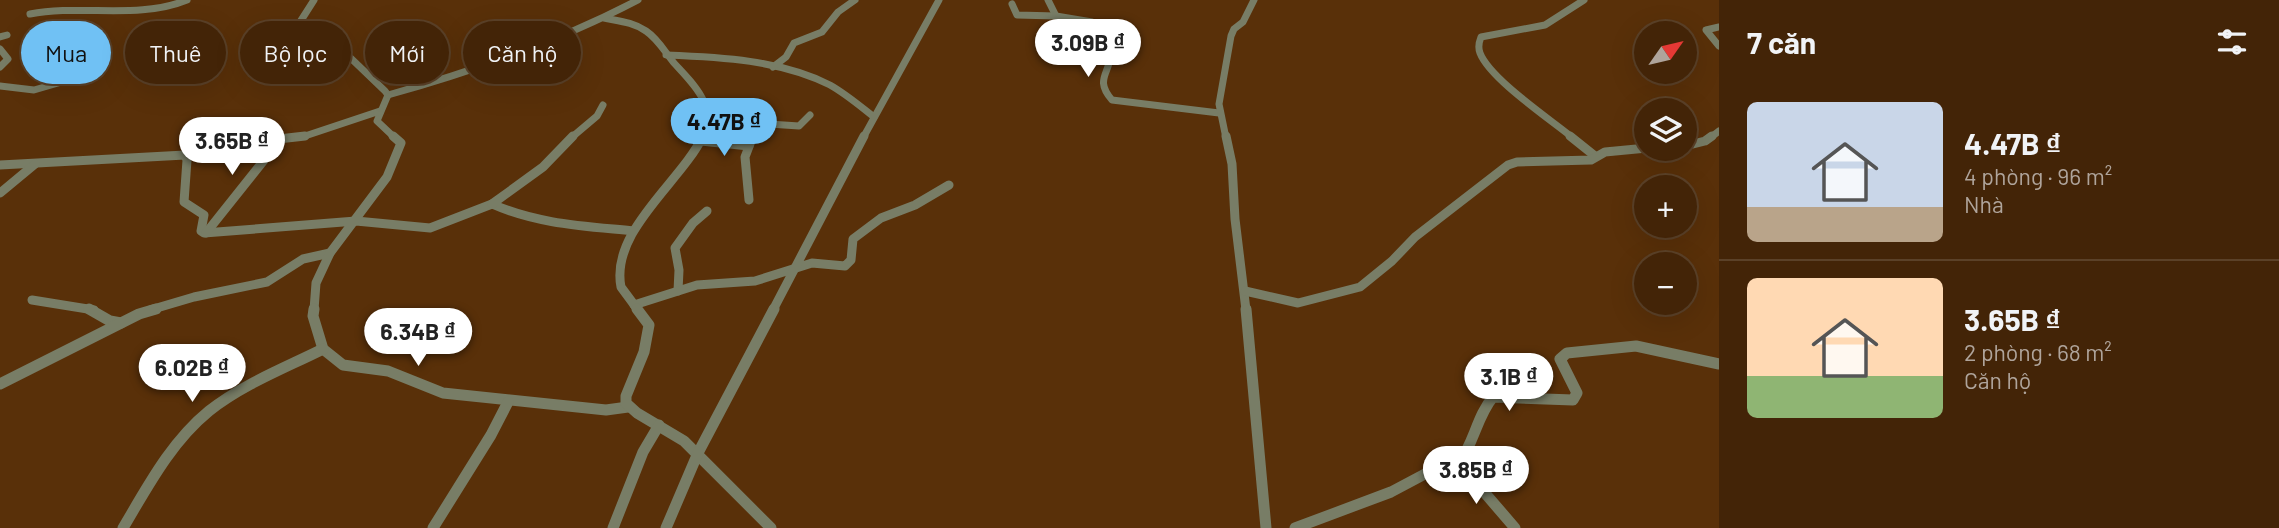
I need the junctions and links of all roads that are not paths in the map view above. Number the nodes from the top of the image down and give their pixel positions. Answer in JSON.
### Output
{"nodes":[{"id":1,"x":187,"y":0,"type":"edge"},
{"id":2,"x":314,"y":0,"type":"edge"},
{"id":3,"x":639,"y":0,"type":"edge"},
{"id":4,"x":855,"y":0,"type":"edge"},
{"id":5,"x":939,"y":0,"type":"edge"},
{"id":6,"x":1048,"y":0,"type":"edge"},
{"id":7,"x":1254,"y":0,"type":"edge"},
{"id":8,"x":1584,"y":0,"type":"edge"},
{"id":9,"x":1012,"y":5,"type":"dead end"},
{"id":10,"x":30,"y":14,"type":"dead end"},
{"id":11,"x":1056,"y":16,"type":"junction"},
{"id":12,"x":604,"y":18,"type":"junction"},
{"id":13,"x":1719,"y":27,"type":"edge"},
{"id":14,"x":1719,"y":46,"type":"edge"},
{"id":15,"x":0,"y":49,"type":"edge"},
{"id":16,"x":666,"y":55,"type":"junction"},
{"id":17,"x":0,"y":67,"type":"edge"},
{"id":18,"x":773,"y":67,"type":"junction"},
{"id":19,"x":57,"y":84,"type":"edge"},
{"id":20,"x":0,"y":86,"type":"edge"},
{"id":21,"x":388,"y":95,"type":"junction"},
{"id":22,"x":603,"y":105,"type":"dead end"},
{"id":23,"x":380,"y":111,"type":"junction"},
{"id":24,"x":1219,"y":113,"type":"junction"},
{"id":25,"x":810,"y":115,"type":"dead end"},
{"id":26,"x":874,"y":117,"type":"junction"},
{"id":27,"x":1719,"y":131,"type":"edge"},
{"id":28,"x":281,"y":139,"type":"junction"},
{"id":29,"x":701,"y":141,"type":"junction"},
{"id":30,"x":1697,"y":143,"type":"edge"},
{"id":31,"x":749,"y":146,"type":"junction"},
{"id":32,"x":1634,"y":149,"type":"edge"},
{"id":33,"x":185,"y":155,"type":"junction"},
{"id":34,"x":1595,"y":156,"type":"junction"},
{"id":35,"x":36,"y":164,"type":"junction"},
{"id":36,"x":0,"y":165,"type":"edge"},
{"id":37,"x":949,"y":185,"type":"dead end"},
{"id":38,"x":0,"y":193,"type":"edge"},
{"id":39,"x":749,"y":200,"type":"dead end"},
{"id":40,"x":492,"y":204,"type":"junction"},
{"id":41,"x":707,"y":211,"type":"dead end"},
{"id":42,"x":356,"y":221,"type":"junction"},
{"id":43,"x":633,"y":231,"type":"junction"},
{"id":44,"x":206,"y":233,"type":"junction"},
{"id":45,"x":330,"y":253,"type":"junction"},
{"id":46,"x":796,"y":268,"type":"junction"},
{"id":47,"x":678,"y":291,"type":"junction"},
{"id":48,"x":1245,"y":291,"type":"junction"},
{"id":49,"x":32,"y":300,"type":"dead end"},
{"id":50,"x":634,"y":304,"type":"junction"},
{"id":51,"x":121,"y":323,"type":"junction"},
{"id":52,"x":323,"y":349,"type":"junction"},
{"id":53,"x":1719,"y":364,"type":"edge"},
{"id":54,"x":0,"y":384,"type":"edge"},
{"id":55,"x":509,"y":402,"type":"junction"},
{"id":56,"x":628,"y":407,"type":"junction"},
{"id":57,"x":659,"y":425,"type":"junction"},
{"id":58,"x":698,"y":453,"type":"junction"},
{"id":59,"x":1459,"y":463,"type":"junction"},
{"id":60,"x":123,"y":528,"type":"edge"},
{"id":61,"x":433,"y":528,"type":"edge"},
{"id":62,"x":613,"y":528,"type":"edge"},
{"id":63,"x":666,"y":528,"type":"edge"},
{"id":64,"x":771,"y":528,"type":"edge"},
{"id":65,"x":1266,"y":528,"type":"edge"},
{"id":66,"x":1295,"y":528,"type":"edge"},
{"id":67,"x":1516,"y":528,"type":"edge"}],
"edges":[{"from":1,"to":10,"type":"street"},
{"from":2,"to":21,"type":"street"},
{"from":3,"to":12,"type":"street"},
{"from":4,"to":18,"type":"street"},
{"from":5,"to":26,"type":"street"},
{"from":6,"to":11,"type":"street"},
{"from":7,"to":24,"type":"street"},
{"from":8,"to":34,"type":"street"},
{"from":9,"to":11,"type":"street"},
{"from":11,"to":24,"type":"street"},
{"from":12,"to":16,"type":"street"},
{"from":12,"to":21,"type":"street"},
{"from":13,"to":14,"type":"street"},
{"from":15,"to":17,"type":"street"},
{"from":16,"to":18,"type":"street"},
{"from":16,"to":29,"type":"street"},
{"from":18,"to":26,"type":"street"},
{"from":19,"to":20,"type":"street"},
{"from":21,"to":23,"type":"street"},
{"from":22,"to":40,"type":"street"},
{"from":23,"to":28,"type":"street"},
{"from":23,"to":42,"type":"street"},
{"from":24,"to":48,"type":"street"},
{"from":25,"to":31,"type":"street"},
{"from":26,"to":46,"type":"street"},
{"from":27,"to":30,"type":"street"},
{"from":28,"to":33,"type":"street"},
{"from":28,"to":44,"type":"street"},
{"from":29,"to":31,"type":"street"},
{"from":29,"to":43,"type":"street"},
{"from":31,"to":39,"type":"street"},
{"from":32,"to":34,"type":"street"},
{"from":33,"to":35,"type":"street"},
{"from":33,"to":44,"type":"street"},
{"from":34,"to":48,"type":"street"},
{"from":35,"to":36,"type":"street"},
{"from":35,"to":38,"type":"street"},
{"from":37,"to":46,"type":"street"},
{"from":40,"to":42,"type":"street"},
{"from":40,"to":43,"type":"street"},
{"from":41,"to":47,"type":"street"},
{"from":42,"to":44,"type":"street"},
{"from":42,"to":45,"type":"street"},
{"from":43,"to":50,"type":"street"},
{"from":45,"to":51,"type":"street"},
{"from":45,"to":52,"type":"street"},
{"from":46,"to":47,"type":"street"},
{"from":46,"to":58,"type":"street"},
{"from":47,"to":50,"type":"street"},
{"from":48,"to":65,"type":"street"},
{"from":49,"to":51,"type":"street"},
{"from":50,"to":56,"type":"street"},
{"from":51,"to":54,"type":"street"},
{"from":52,"to":55,"type":"street"},
{"from":52,"to":60,"type":"street"},
{"from":53,"to":59,"type":"street"},
{"from":55,"to":56,"type":"street"},
{"from":55,"to":61,"type":"street"},
{"from":56,"to":57,"type":"street"},
{"from":57,"to":58,"type":"street"},
{"from":57,"to":62,"type":"street"},
{"from":58,"to":63,"type":"street"},
{"from":58,"to":64,"type":"street"},
{"from":59,"to":66,"type":"street"},
{"from":59,"to":67,"type":"street"}]}
